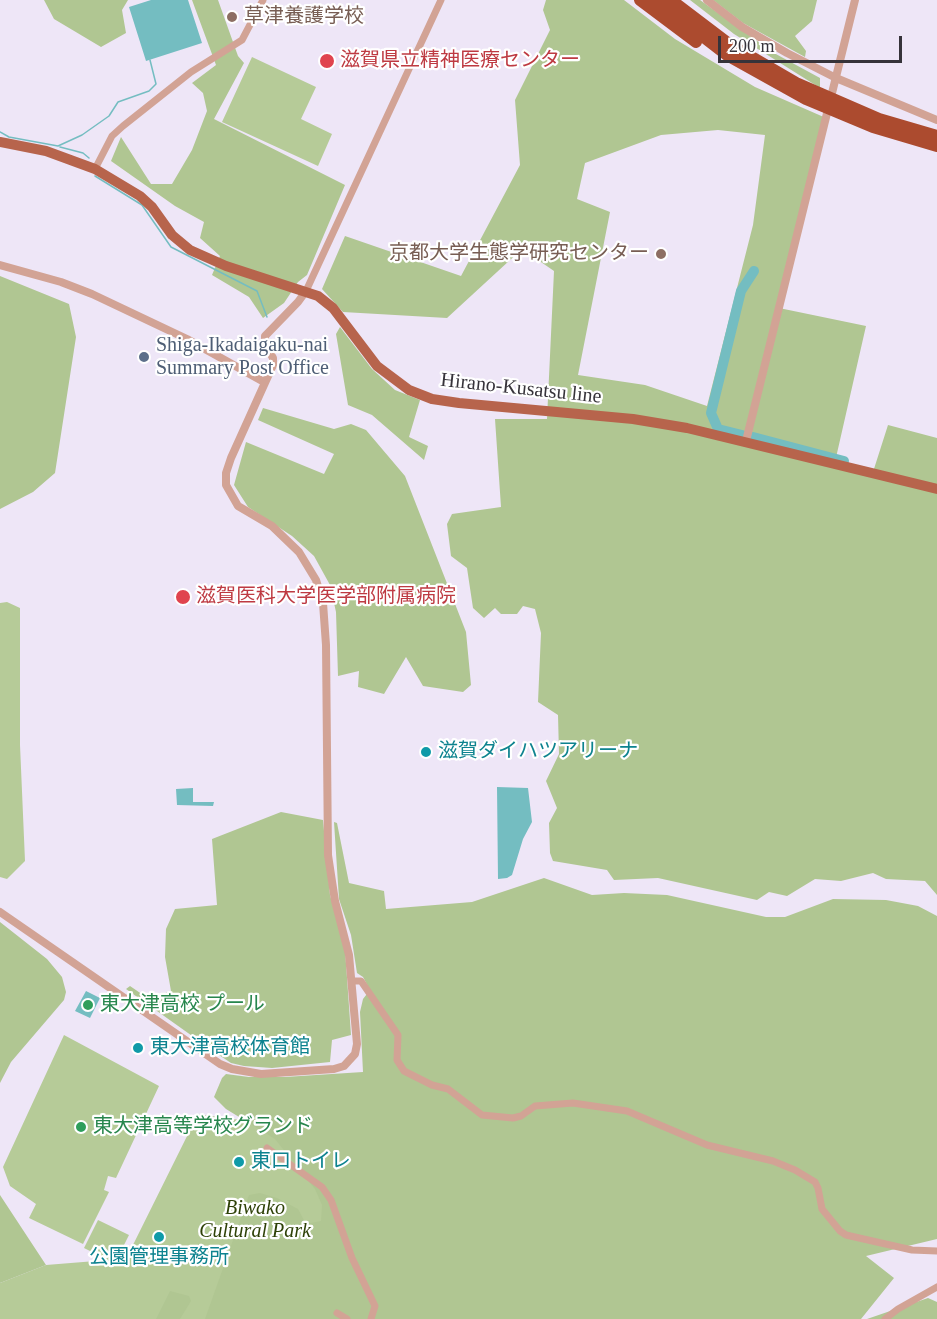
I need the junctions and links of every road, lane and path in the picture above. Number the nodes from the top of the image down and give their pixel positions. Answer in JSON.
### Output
{"nodes":[{"id":1,"x":263,"y":0,"type":"edge"},
{"id":2,"x":441,"y":0,"type":"edge"},
{"id":3,"x":640,"y":0,"type":"edge"},
{"id":4,"x":656,"y":0,"type":"edge"},
{"id":5,"x":671,"y":0,"type":"edge"},
{"id":6,"x":682,"y":0,"type":"edge"},
{"id":7,"x":707,"y":0,"type":"edge"},
{"id":8,"x":855,"y":0,"type":"edge"},
{"id":9,"x":836,"y":78,"type":"junction"},
{"id":10,"x":808,"y":94,"type":"junction"},
{"id":11,"x":851,"y":113,"type":"junction"},
{"id":12,"x":937,"y":120,"type":"edge"},
{"id":13,"x":937,"y":136,"type":"edge"},
{"id":14,"x":0,"y":142,"type":"edge"},
{"id":15,"x":937,"y":146,"type":"edge"},
{"id":16,"x":94,"y":169,"type":"junction"},
{"id":17,"x":0,"y":265,"type":"edge"},
{"id":18,"x":306,"y":291,"type":"junction"},
{"id":19,"x":264,"y":382,"type":"junction"},
{"id":20,"x":746,"y":441,"type":"junction"},
{"id":21,"x":937,"y":489,"type":"edge"},
{"id":22,"x":0,"y":912,"type":"edge"},
{"id":23,"x":353,"y":981,"type":"junction"},
{"id":24,"x":267,"y":1148,"type":"dead end"},
{"id":25,"x":937,"y":1251,"type":"edge"},
{"id":26,"x":937,"y":1287,"type":"edge"},
{"id":27,"x":337,"y":1313,"type":"dead end"},
{"id":28,"x":347,"y":1319,"type":"edge"},
{"id":29,"x":371,"y":1319,"type":"edge"},
{"id":30,"x":885,"y":1319,"type":"edge"}],
"edges":[{"from":1,"to":16,"type":"street"},
{"from":2,"to":18,"type":"street"},
{"from":3,"to":10,"type":"highway"},
{"from":4,"to":10,"type":"highway"},
{"from":5,"to":10,"type":"highway"},
{"from":6,"to":10,"type":"highway"},
{"from":7,"to":9,"type":"street"},
{"from":8,"to":9,"type":"street"},
{"from":9,"to":12,"type":"street"},
{"from":9,"to":20,"type":"street"},
{"from":10,"to":11,"type":"highway"},
{"from":11,"to":13,"type":"highway"},
{"from":11,"to":15,"type":"highway"},
{"from":14,"to":16,"type":"main road","name":"Hirano-Kusatsu line"},
{"from":16,"to":18,"type":"main road","name":"Hirano-Kusatsu line"},
{"from":17,"to":19,"type":"street"},
{"from":18,"to":19,"type":"street"},
{"from":18,"to":20,"type":"main road","name":"Hirano-Kusatsu line"},
{"from":19,"to":23,"type":"street"},
{"from":20,"to":21,"type":"main road","name":"Hirano-Kusatsu line"},
{"from":22,"to":23,"type":"street"},
{"from":23,"to":25,"type":"street"},
{"from":24,"to":29,"type":"street"},
{"from":26,"to":30,"type":"street"},
{"from":27,"to":28,"type":"street"}]}
